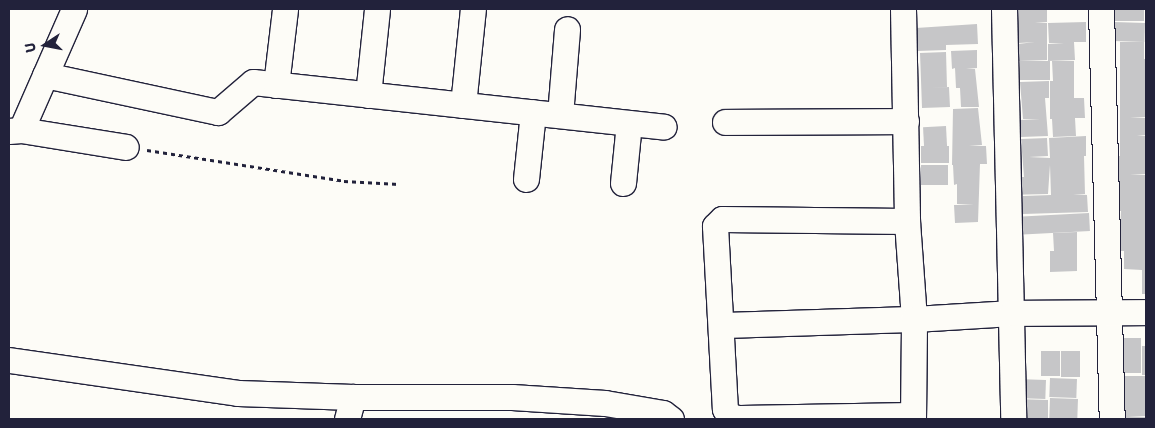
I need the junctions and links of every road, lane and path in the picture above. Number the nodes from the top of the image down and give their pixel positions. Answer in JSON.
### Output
{"nodes":[{"id":1,"x":74,"y":9,"type":"edge"},
{"id":2,"x":285,"y":9,"type":"edge"},
{"id":3,"x":377,"y":9,"type":"edge"},
{"id":4,"x":473,"y":9,"type":"edge"},
{"id":5,"x":903,"y":9,"type":"edge"},
{"id":6,"x":1004,"y":9,"type":"edge"},
{"id":7,"x":1101,"y":9,"type":"edge"},
{"id":8,"x":567,"y":28,"type":"dead end"},
{"id":9,"x":45,"y":75,"type":"junction"},
{"id":10,"x":276,"y":85,"type":"junction"},
{"id":11,"x":368,"y":95,"type":"junction"},
{"id":12,"x":463,"y":105,"type":"junction"},
{"id":13,"x":533,"y":112,"type":"junction"},
{"id":14,"x":560,"y":115,"type":"junction"},
{"id":15,"x":906,"y":121,"type":"junction"},
{"id":16,"x":726,"y":122,"type":"dead end"},
{"id":17,"x":629,"y":123,"type":"junction"},
{"id":18,"x":664,"y":127,"type":"dead end"},
{"id":19,"x":15,"y":130,"type":"edge"},
{"id":20,"x":126,"y":147,"type":"joint"},
{"id":21,"x":526,"y":179,"type":"dead end"},
{"id":22,"x":623,"y":183,"type":"dead end"},
{"id":23,"x":399,"y":184,"type":"dead end"},
{"id":24,"x":907,"y":221,"type":"junction"},
{"id":25,"x":1146,"y":312,"type":"edge"},
{"id":26,"x":1110,"y":313,"type":"junction"},
{"id":27,"x":1012,"y":314,"type":"junction"},
{"id":28,"x":914,"y":318,"type":"junction"},
{"id":29,"x":721,"y":326,"type":"junction"},
{"id":30,"x":9,"y":360,"type":"edge"},
{"id":31,"x":350,"y":408,"type":"edge"},
{"id":32,"x":913,"y":417,"type":"edge"},
{"id":33,"x":672,"y":419,"type":"edge"},
{"id":34,"x":1013,"y":419,"type":"edge"},
{"id":35,"x":1112,"y":419,"type":"edge"}],
"edges":[{"from":1,"to":9,"type":"street"},
{"from":2,"to":10,"type":"street"},
{"from":3,"to":11,"type":"street"},
{"from":4,"to":12,"type":"street"},
{"from":5,"to":15,"type":"street"},
{"from":6,"to":27,"type":"street"},
{"from":7,"to":26,"type":"street"},
{"from":8,"to":14,"type":"street"},
{"from":9,"to":10,"type":"street"},
{"from":9,"to":19,"type":"street"},
{"from":10,"to":11,"type":"street"},
{"from":11,"to":12,"type":"street"},
{"from":12,"to":13,"type":"street"},
{"from":13,"to":14,"type":"street"},
{"from":13,"to":21,"type":"street"},
{"from":14,"to":17,"type":"street"},
{"from":15,"to":16,"type":"street"},
{"from":15,"to":24,"type":"street"},
{"from":17,"to":18,"type":"street"},
{"from":17,"to":22,"type":"street"},
{"from":19,"to":20,"type":"street"},
{"from":20,"to":23,"type":"path"},
{"from":24,"to":28,"type":"street"},
{"from":24,"to":29,"type":"street"},
{"from":25,"to":26,"type":"street"},
{"from":26,"to":27,"type":"street"},
{"from":26,"to":35,"type":"street"},
{"from":27,"to":28,"type":"street"},
{"from":27,"to":34,"type":"street"},
{"from":28,"to":29,"type":"street"},
{"from":28,"to":32,"type":"street"},
{"from":29,"to":32,"type":"street"},
{"from":30,"to":31,"type":"street"},
{"from":31,"to":33,"type":"street"}]}
